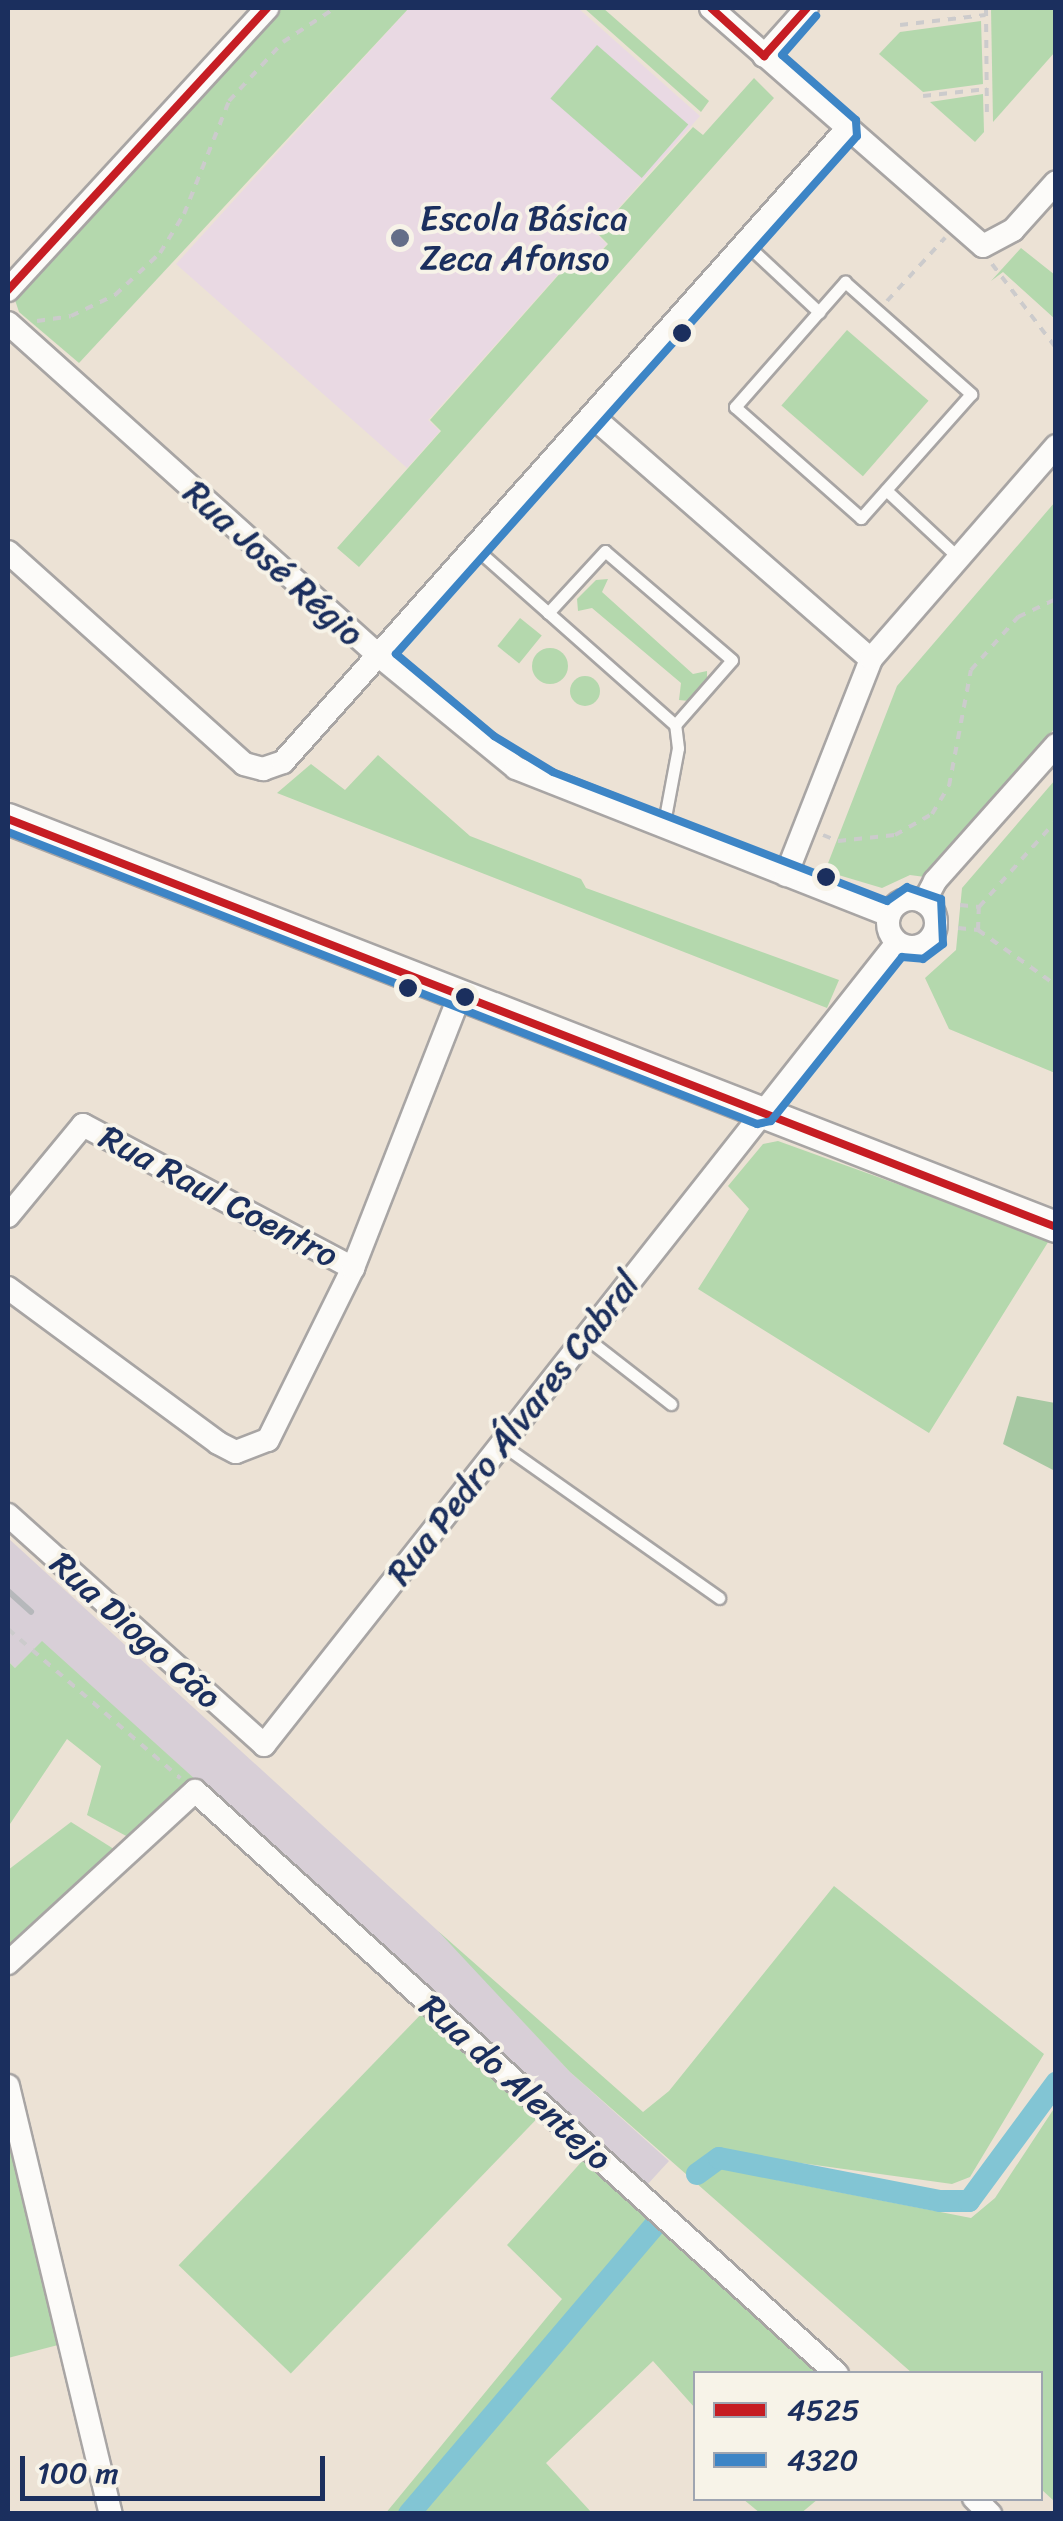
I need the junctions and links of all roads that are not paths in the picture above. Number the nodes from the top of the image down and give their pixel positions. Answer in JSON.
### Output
{"nodes":[{"id":1,"x":266,"y":8,"type":"edge"},
{"id":2,"x":711,"y":8,"type":"edge"},
{"id":3,"x":806,"y":8,"type":"edge"},
{"id":4,"x":764,"y":56,"type":"junction"},
{"id":5,"x":847,"y":129,"type":"junction"},
{"id":6,"x":1056,"y":182,"type":"edge"},
{"id":7,"x":746,"y":244,"type":"junction"},
{"id":8,"x":8,"y":290,"type":"edge"},
{"id":9,"x":819,"y":312,"type":"junction"},
{"id":10,"x":11,"y":327,"type":"edge"},
{"id":11,"x":592,"y":416,"type":"junction"},
{"id":12,"x":1056,"y":446,"type":"edge"},
{"id":13,"x":886,"y":490,"type":"junction"},
{"id":14,"x":474,"y":547,"type":"junction"},
{"id":15,"x":8,"y":552,"type":"edge"},
{"id":16,"x":959,"y":558,"type":"junction"},
{"id":17,"x":548,"y":613,"type":"junction"},
{"id":18,"x":378,"y":655,"type":"junction"},
{"id":19,"x":871,"y":659,"type":"junction"},
{"id":20,"x":675,"y":725,"type":"junction"},
{"id":21,"x":1056,"y":746,"type":"edge"},
{"id":22,"x":8,"y":819,"type":"edge"},
{"id":23,"x":663,"y":828,"type":"junction"},
{"id":24,"x":786,"y":874,"type":"junction"},
{"id":25,"x":924,"y":902,"type":"junction"},
{"id":26,"x":889,"y":915,"type":"junction"},
{"id":27,"x":898,"y":943,"type":"junction"},
{"id":28,"x":462,"y":994,"type":"junction"},
{"id":29,"x":762,"y":1112,"type":"junction"},
{"id":30,"x":8,"y":1216,"type":"edge"},
{"id":31,"x":1056,"y":1228,"type":"edge"},
{"id":32,"x":353,"y":1268,"type":"junction"},
{"id":33,"x":8,"y":1288,"type":"edge"},
{"id":34,"x":585,"y":1337,"type":"junction"},
{"id":35,"x":672,"y":1404,"type":"dead end"},
{"id":36,"x":501,"y":1444,"type":"junction"},
{"id":37,"x":8,"y":1514,"type":"edge"},
{"id":38,"x":719,"y":1598,"type":"dead end"},
{"id":39,"x":264,"y":1745,"type":"joint"},
{"id":40,"x":8,"y":1963,"type":"edge"},
{"id":41,"x":8,"y":2086,"type":"edge"},
{"id":42,"x":834,"y":2371,"type":"edge"},
{"id":43,"x":112,"y":2514,"type":"edge"}],
"edges":[{"from":1,"to":8,"type":"street"},
{"from":2,"to":4,"type":"street"},
{"from":3,"to":4,"type":"street"},
{"from":4,"to":5,"type":"street"},
{"from":5,"to":6,"type":"street"},
{"from":5,"to":7,"type":"street"},
{"from":7,"to":9,"type":"lane"},
{"from":7,"to":11,"type":"street"},
{"from":9,"to":13,"type":"lane"},
{"from":9,"to":13,"type":"lane"},
{"from":10,"to":18,"type":"street","name":"Rua José Régio"},
{"from":11,"to":14,"type":"street"},
{"from":11,"to":19,"type":"street"},
{"from":12,"to":16,"type":"street"},
{"from":13,"to":16,"type":"lane"},
{"from":14,"to":17,"type":"lane"},
{"from":14,"to":18,"type":"street"},
{"from":15,"to":18,"type":"street"},
{"from":16,"to":19,"type":"street"},
{"from":17,"to":20,"type":"lane"},
{"from":17,"to":20,"type":"lane"},
{"from":18,"to":23,"type":"street","name":"Rua José Régio"},
{"from":19,"to":24,"type":"street"},
{"from":20,"to":23,"type":"lane"},
{"from":21,"to":25,"type":"street"},
{"from":22,"to":28,"type":"street"},
{"from":23,"to":24,"type":"street","name":"Rua José Régio"},
{"from":24,"to":26,"type":"street","name":"Rua José Régio"},
{"from":25,"to":26,"type":"street"},
{"from":25,"to":27,"type":"street"},
{"from":26,"to":27,"type":"street"},
{"from":27,"to":29,"type":"street","name":"Rua Pedro Álvares Cabral"},
{"from":28,"to":29,"type":"street"},
{"from":28,"to":32,"type":"street"},
{"from":29,"to":31,"type":"street"},
{"from":29,"to":34,"type":"street","name":"Rua Pedro Álvares Cabral"},
{"from":30,"to":32,"type":"street","name":"Rua Raul Coentro"},
{"from":32,"to":33,"type":"street"},
{"from":34,"to":35,"type":"lane"},
{"from":34,"to":36,"type":"street","name":"Rua Pedro Álvares Cabral"},
{"from":36,"to":38,"type":"lane"},
{"from":36,"to":39,"type":"street","name":"Rua Pedro Álvares Cabral"},
{"from":37,"to":39,"type":"street","name":"Rua Diogo Cão"},
{"from":40,"to":42,"type":"street","name":"Rua do Alentejo"},
{"from":41,"to":43,"type":"street"}]}
